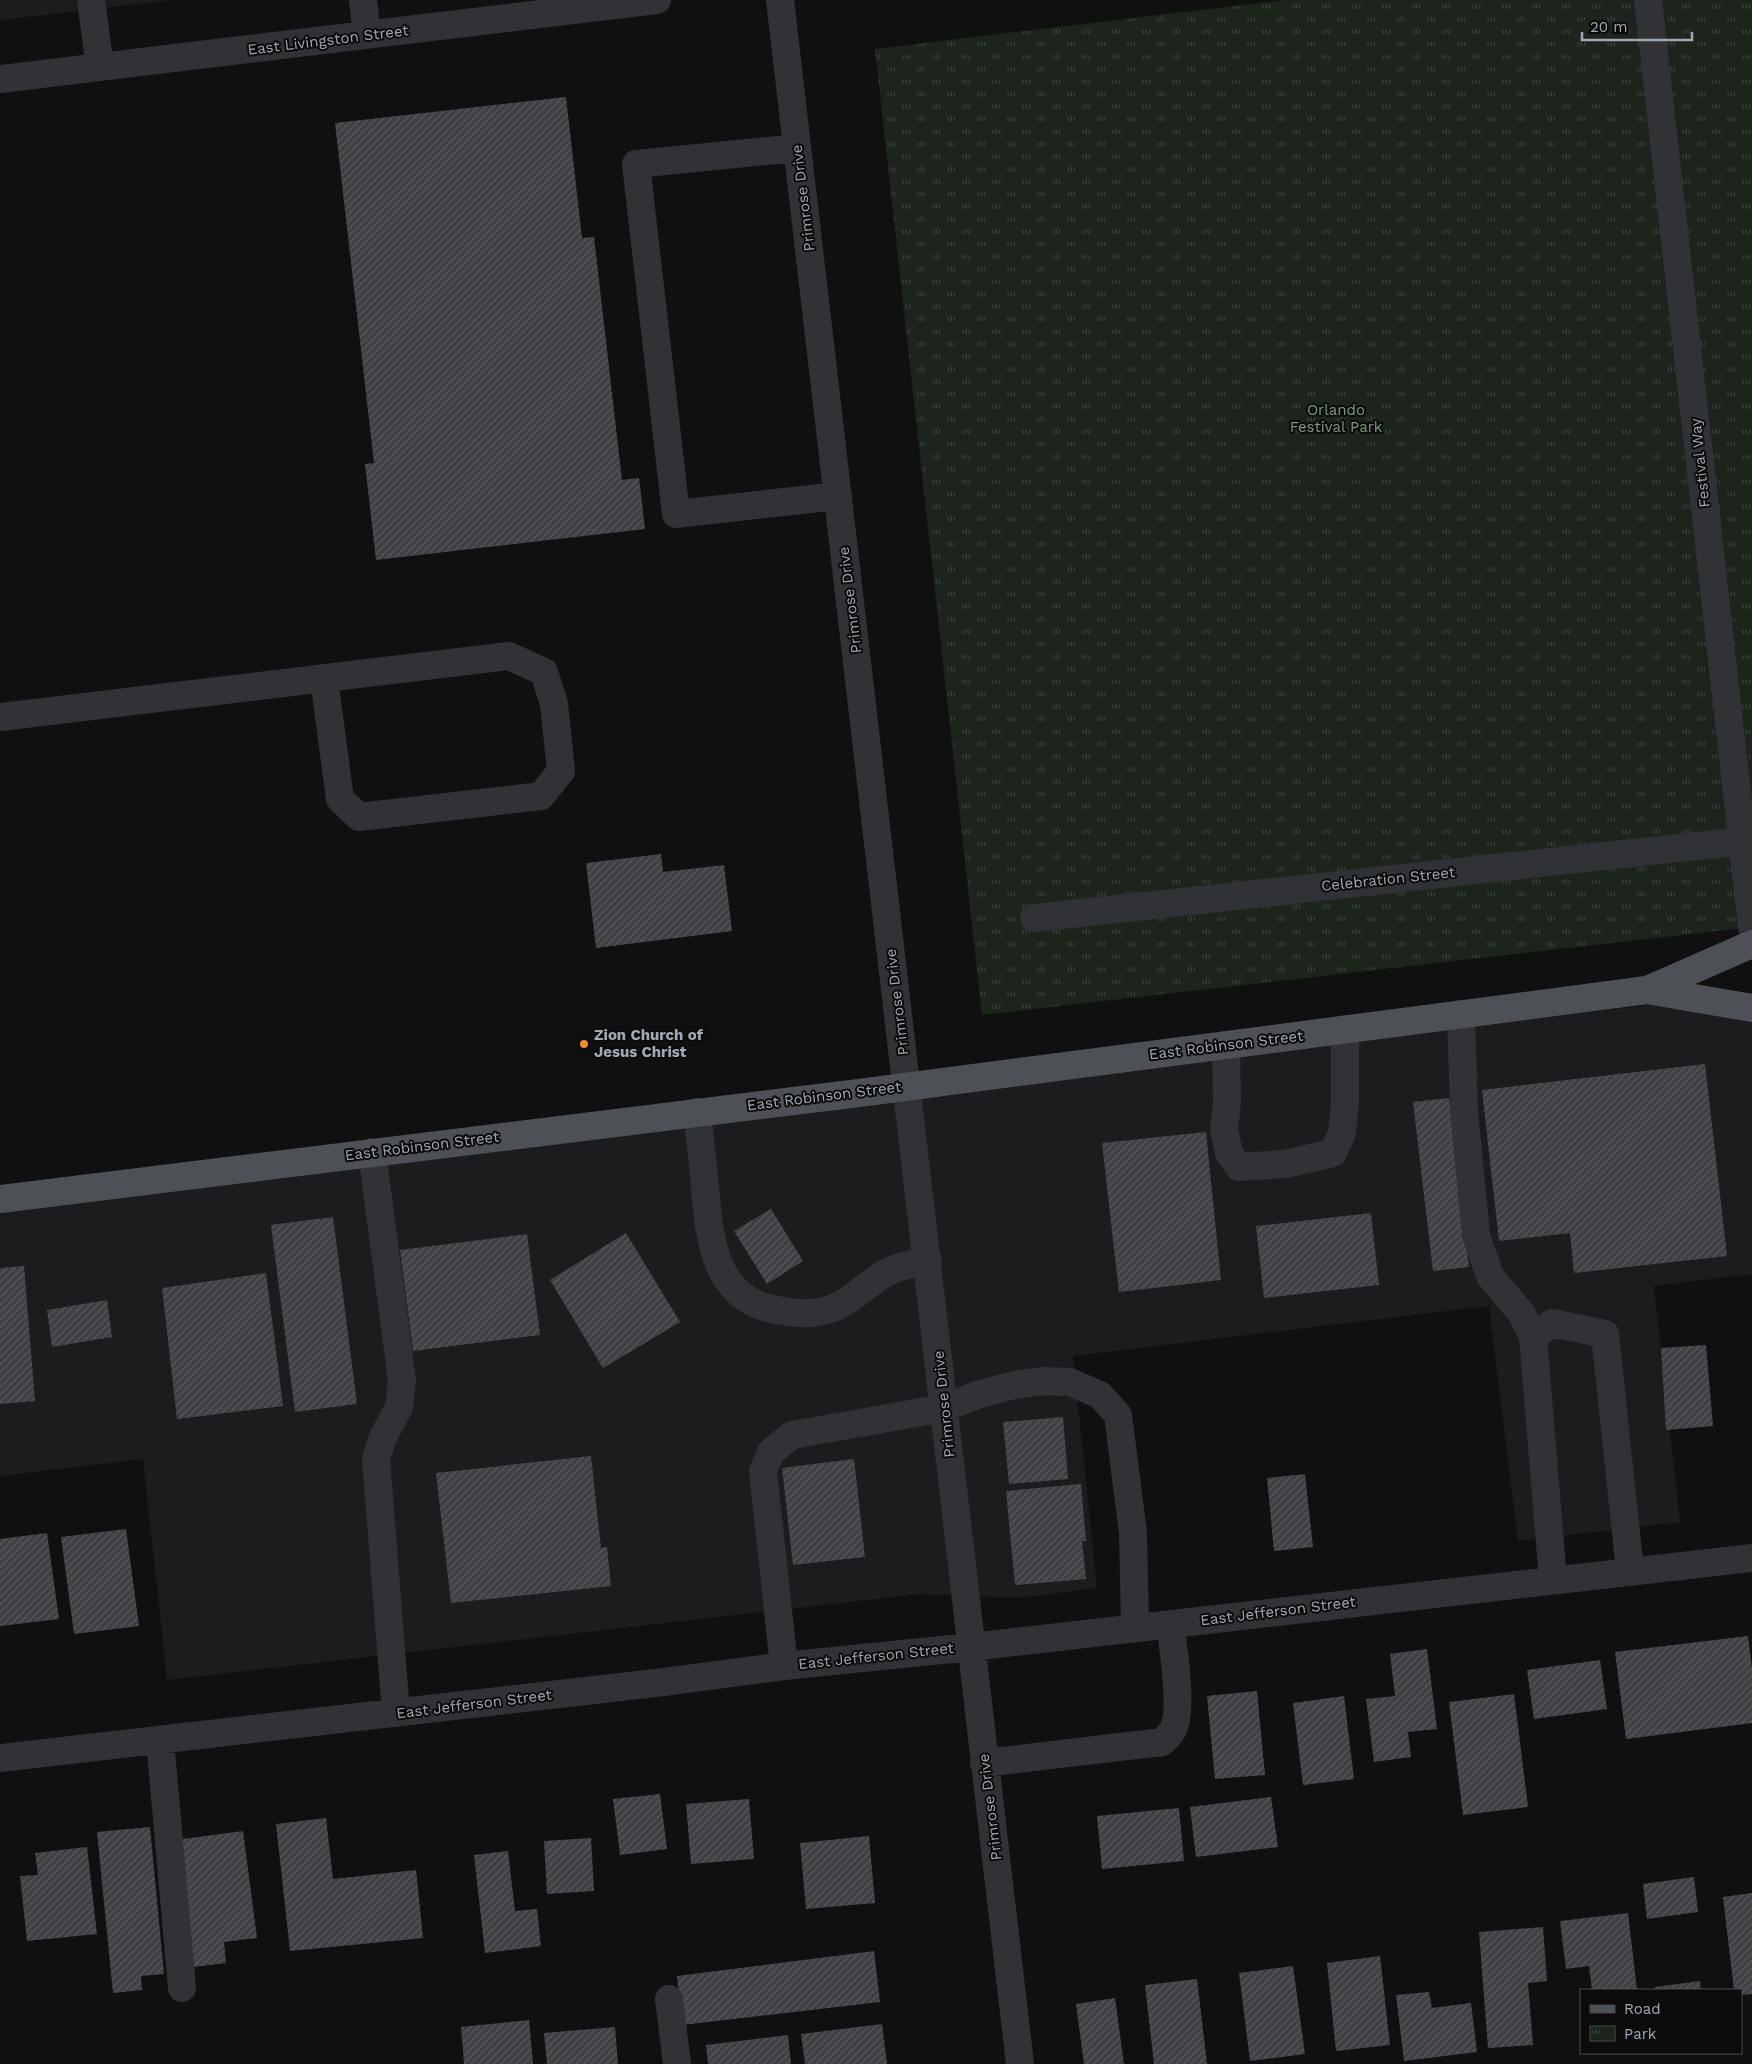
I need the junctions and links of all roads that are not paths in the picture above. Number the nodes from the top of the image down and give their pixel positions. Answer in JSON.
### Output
{"nodes":[{"id":1,"x":91,"y":0,"type":"edge"},
{"id":2,"x":363,"y":0,"type":"edge"},
{"id":3,"x":657,"y":0,"type":"edge"},
{"id":4,"x":780,"y":0,"type":"edge"},
{"id":5,"x":1648,"y":0,"type":"edge"},
{"id":6,"x":367,"y":35,"type":"junction"},
{"id":7,"x":100,"y":67,"type":"junction"},
{"id":8,"x":0,"y":79,"type":"edge"},
{"id":9,"x":797,"y":148,"type":"junction"},
{"id":10,"x":838,"y":496,"type":"junction"},
{"id":11,"x":324,"y":678,"type":"junction"},
{"id":12,"x":0,"y":717,"type":"edge"},
{"id":13,"x":1743,"y":841,"type":"junction"},
{"id":14,"x":1034,"y":918,"type":"dead end"},
{"id":15,"x":1752,"y":927,"type":"edge"},
{"id":16,"x":1752,"y":944,"type":"edge"},
{"id":17,"x":1647,"y":990,"type":"junction"},
{"id":18,"x":1752,"y":1008,"type":"edge"},
{"id":19,"x":1461,"y":1014,"type":"junction"},
{"id":20,"x":1345,"y":1029,"type":"junction"},
{"id":21,"x":1226,"y":1045,"type":"junction"},
{"id":22,"x":907,"y":1086,"type":"junction"},
{"id":23,"x":697,"y":1112,"type":"junction"},
{"id":24,"x":372,"y":1152,"type":"junction"},
{"id":25,"x":0,"y":1199,"type":"edge"},
{"id":26,"x":928,"y":1261,"type":"junction"},
{"id":27,"x":1533,"y":1338,"type":"junction"},
{"id":28,"x":944,"y":1408,"type":"junction"},
{"id":29,"x":1752,"y":1558,"type":"edge"},
{"id":30,"x":1630,"y":1571,"type":"junction"},
{"id":31,"x":1553,"y":1580,"type":"junction"},
{"id":32,"x":1170,"y":1624,"type":"junction"},
{"id":33,"x":1135,"y":1628,"type":"junction"},
{"id":34,"x":970,"y":1647,"type":"junction"},
{"id":35,"x":784,"y":1666,"type":"junction"},
{"id":36,"x":396,"y":1712,"type":"junction"},
{"id":37,"x":160,"y":1740,"type":"junction"},
{"id":38,"x":0,"y":1758,"type":"edge"},
{"id":39,"x":984,"y":1763,"type":"junction"},
{"id":40,"x":182,"y":1988,"type":"dead end"},
{"id":41,"x":669,"y":1998,"type":"dead end"},
{"id":42,"x":678,"y":2064,"type":"edge"},
{"id":43,"x":1020,"y":2064,"type":"edge"}],
"edges":[{"from":1,"to":7,"type":"street"},
{"from":2,"to":6,"type":"street"},
{"from":3,"to":6,"type":"street","name":"East Livingston Street"},
{"from":4,"to":9,"type":"street","name":"Primrose Drive"},
{"from":5,"to":13,"type":"street","name":"Festival Way"},
{"from":6,"to":7,"type":"street","name":"East Livingston Street"},
{"from":7,"to":8,"type":"street","name":"East Livingston Street"},
{"from":9,"to":10,"type":"street","name":"Primrose Drive"},
{"from":9,"to":10,"type":"street"},
{"from":10,"to":22,"type":"street","name":"Primrose Drive"},
{"from":11,"to":11,"type":"street"},
{"from":11,"to":12,"type":"street"},
{"from":13,"to":14,"type":"street","name":"Celebration Street"},
{"from":13,"to":15,"type":"street","name":"Festival Way"},
{"from":16,"to":17,"type":"main road","name":"East Robinson Street"},
{"from":17,"to":18,"type":"main road","name":"East Robinson Street"},
{"from":17,"to":19,"type":"main road","name":"East Robinson Street"},
{"from":19,"to":20,"type":"main road","name":"East Robinson Street"},
{"from":19,"to":27,"type":"street"},
{"from":20,"to":21,"type":"main road","name":"East Robinson Street"},
{"from":20,"to":21,"type":"street"},
{"from":21,"to":22,"type":"main road","name":"East Robinson Street"},
{"from":22,"to":23,"type":"main road","name":"East Robinson Street"},
{"from":22,"to":26,"type":"street","name":"Primrose Drive"},
{"from":23,"to":24,"type":"main road","name":"East Robinson Street"},
{"from":23,"to":26,"type":"street"},
{"from":24,"to":25,"type":"main road","name":"East Robinson Street"},
{"from":24,"to":36,"type":"street"},
{"from":26,"to":28,"type":"street","name":"Primrose Drive"},
{"from":27,"to":30,"type":"street"},
{"from":27,"to":31,"type":"street"},
{"from":28,"to":33,"type":"street"},
{"from":28,"to":34,"type":"street","name":"Primrose Drive"},
{"from":28,"to":35,"type":"street"},
{"from":29,"to":30,"type":"street","name":"East Jefferson Street"},
{"from":30,"to":31,"type":"street","name":"East Jefferson Street"},
{"from":31,"to":32,"type":"street","name":"East Jefferson Street"},
{"from":32,"to":33,"type":"street","name":"East Jefferson Street"},
{"from":32,"to":39,"type":"street"},
{"from":33,"to":34,"type":"street","name":"East Jefferson Street"},
{"from":34,"to":35,"type":"street","name":"East Jefferson Street"},
{"from":34,"to":39,"type":"street","name":"Primrose Drive"},
{"from":35,"to":36,"type":"street","name":"East Jefferson Street"},
{"from":36,"to":37,"type":"street","name":"East Jefferson Street"},
{"from":37,"to":38,"type":"street","name":"East Jefferson Street"},
{"from":37,"to":40,"type":"street"},
{"from":39,"to":43,"type":"street","name":"Primrose Drive"},
{"from":41,"to":42,"type":"street"}]}
